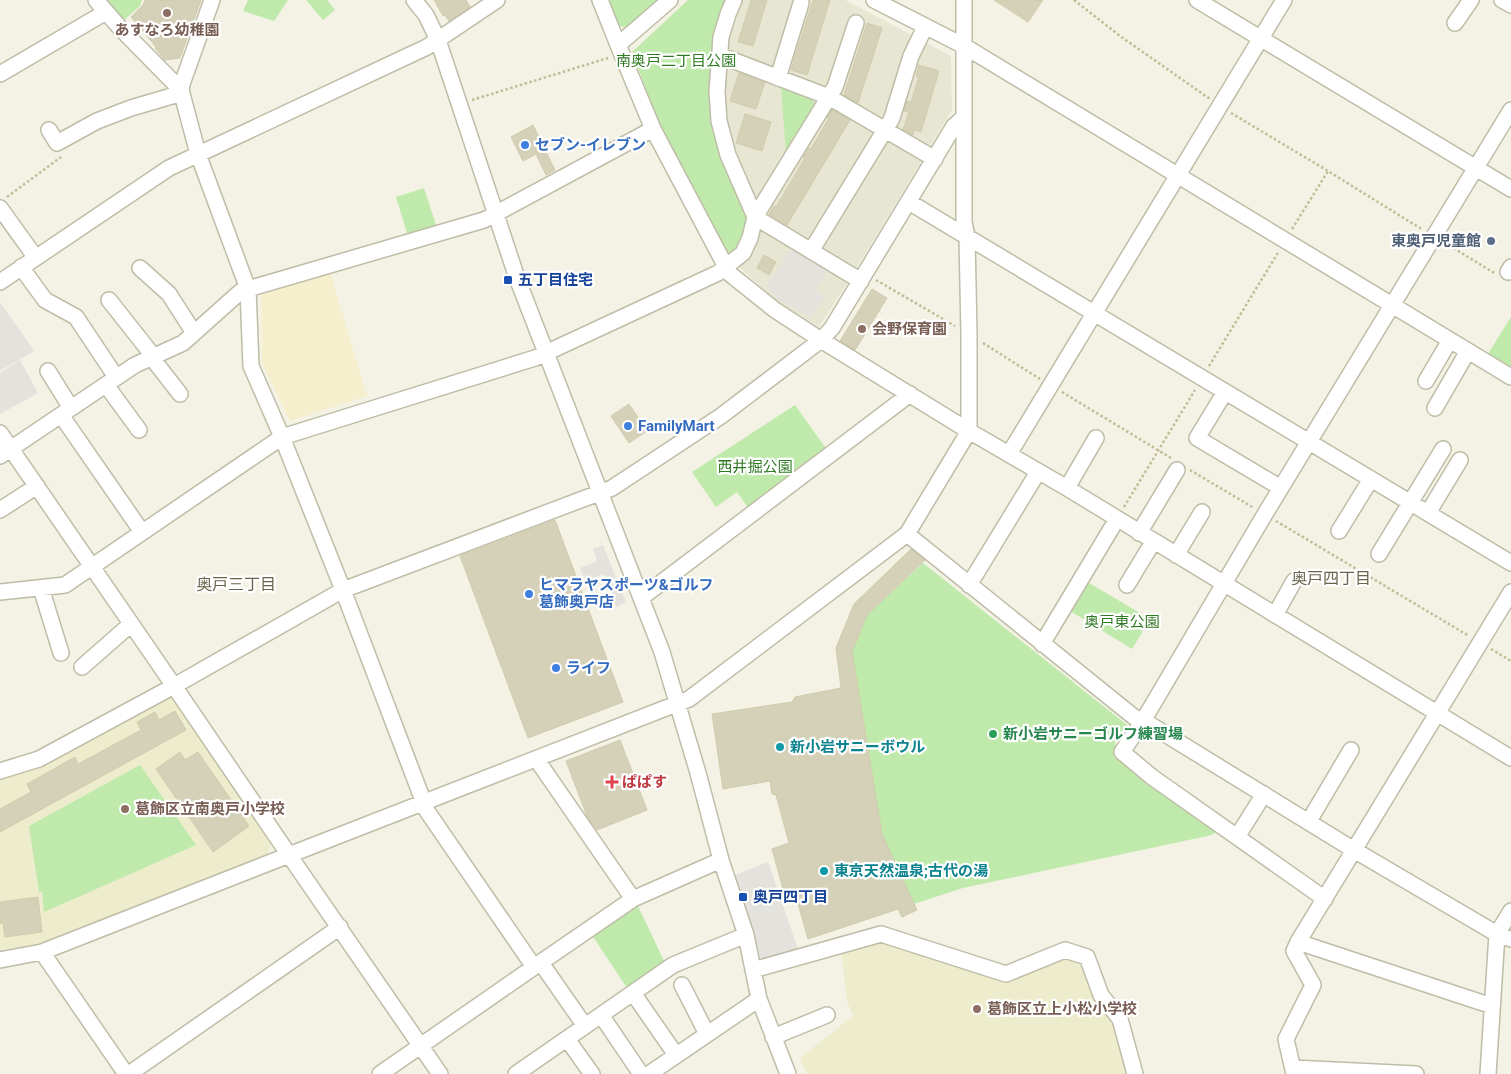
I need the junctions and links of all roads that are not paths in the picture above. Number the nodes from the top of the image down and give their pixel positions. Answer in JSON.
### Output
{"nodes":[{"id":1,"x":96,"y":0,"type":"edge"},
{"id":2,"x":212,"y":0,"type":"edge"},
{"id":3,"x":414,"y":0,"type":"edge"},
{"id":4,"x":497,"y":0,"type":"edge"},
{"id":5,"x":600,"y":0,"type":"edge"},
{"id":6,"x":670,"y":0,"type":"edge"},
{"id":7,"x":734,"y":0,"type":"edge"},
{"id":8,"x":874,"y":0,"type":"edge"},
{"id":9,"x":964,"y":0,"type":"edge"},
{"id":10,"x":1197,"y":0,"type":"edge"},
{"id":11,"x":1284,"y":0,"type":"edge"},
{"id":12,"x":1471,"y":0,"type":"edge"},
{"id":13,"x":1502,"y":0,"type":"edge"},
{"id":14,"x":801,"y":3,"type":"dead end"},
{"id":15,"x":1511,"y":5,"type":"edge"},
{"id":16,"x":106,"y":12,"type":"junction"},
{"id":17,"x":856,"y":23,"type":"dead end"},
{"id":18,"x":1456,"y":23,"type":"dead end"},
{"id":19,"x":925,"y":27,"type":"junction"},
{"id":20,"x":1260,"y":38,"type":"junction"},
{"id":21,"x":438,"y":40,"type":"junction"},
{"id":22,"x":964,"y":46,"type":"junction"},
{"id":23,"x":620,"y":49,"type":"junction"},
{"id":24,"x":719,"y":56,"type":"junction"},
{"id":25,"x":0,"y":74,"type":"edge"},
{"id":26,"x":778,"y":78,"type":"junction"},
{"id":27,"x":181,"y":91,"type":"junction"},
{"id":28,"x":829,"y":97,"type":"junction"},
{"id":29,"x":1511,"y":110,"type":"edge"},
{"id":30,"x":964,"y":117,"type":"junction"},
{"id":31,"x":652,"y":129,"type":"junction"},
{"id":32,"x":49,"y":130,"type":"dead end"},
{"id":33,"x":884,"y":130,"type":"junction"},
{"id":34,"x":198,"y":154,"type":"junction"},
{"id":35,"x":935,"y":159,"type":"junction"},
{"id":36,"x":1476,"y":169,"type":"junction"},
{"id":37,"x":1178,"y":176,"type":"junction"},
{"id":38,"x":1511,"y":189,"type":"edge"},
{"id":39,"x":909,"y":202,"type":"junction"},
{"id":40,"x":0,"y":208,"type":"edge"},
{"id":41,"x":496,"y":214,"type":"junction"},
{"id":42,"x":755,"y":217,"type":"junction"},
{"id":43,"x":966,"y":237,"type":"junction"},
{"id":44,"x":811,"y":251,"type":"junction"},
{"id":45,"x":36,"y":258,"type":"junction"},
{"id":46,"x":21,"y":267,"type":"junction"},
{"id":47,"x":726,"y":267,"type":"junction"},
{"id":48,"x":140,"y":268,"type":"dead end"},
{"id":49,"x":861,"y":281,"type":"junction"},
{"id":50,"x":0,"y":282,"type":"edge"},
{"id":51,"x":248,"y":289,"type":"junction"},
{"id":52,"x":109,"y":300,"type":"dead end"},
{"id":53,"x":1392,"y":306,"type":"junction"},
{"id":54,"x":1094,"y":313,"type":"junction"},
{"id":55,"x":194,"y":333,"type":"junction"},
{"id":56,"x":821,"y":340,"type":"junction"},
{"id":57,"x":1450,"y":340,"type":"junction"},
{"id":58,"x":1468,"y":352,"type":"junction"},
{"id":59,"x":546,"y":353,"type":"junction"},
{"id":60,"x":153,"y":357,"type":"junction"},
{"id":61,"x":48,"y":371,"type":"dead end"},
{"id":62,"x":1511,"y":377,"type":"edge"},
{"id":63,"x":111,"y":381,"type":"junction"},
{"id":64,"x":1426,"y":381,"type":"dead end"},
{"id":65,"x":1225,"y":392,"type":"junction"},
{"id":66,"x":180,"y":394,"type":"dead end"},
{"id":67,"x":910,"y":394,"type":"junction"},
{"id":68,"x":1435,"y":408,"type":"dead end"},
{"id":69,"x":66,"y":412,"type":"junction"},
{"id":70,"x":135,"y":429,"type":"dead end"},
{"id":71,"x":969,"y":431,"type":"junction"},
{"id":72,"x":0,"y":433,"type":"edge"},
{"id":73,"x":282,"y":437,"type":"junction"},
{"id":74,"x":1096,"y":438,"type":"dead end"},
{"id":75,"x":1310,"y":442,"type":"junction"},
{"id":76,"x":1443,"y":449,"type":"dead end"},
{"id":77,"x":5,"y":452,"type":"edge"},
{"id":78,"x":1009,"y":454,"type":"junction"},
{"id":79,"x":1460,"y":460,"type":"dead end"},
{"id":80,"x":1177,"y":470,"type":"dead end"},
{"id":81,"x":1038,"y":472,"type":"junction"},
{"id":82,"x":1371,"y":480,"type":"junction"},
{"id":83,"x":37,"y":486,"type":"junction"},
{"id":84,"x":1066,"y":488,"type":"junction"},
{"id":85,"x":1281,"y":488,"type":"junction"},
{"id":86,"x":600,"y":493,"type":"junction"},
{"id":87,"x":1410,"y":502,"type":"junction"},
{"id":88,"x":0,"y":510,"type":"edge"},
{"id":89,"x":1202,"y":512,"type":"dead end"},
{"id":90,"x":1428,"y":513,"type":"junction"},
{"id":91,"x":1116,"y":519,"type":"junction"},
{"id":92,"x":1339,"y":531,"type":"dead end"},
{"id":93,"x":142,"y":532,"type":"junction"},
{"id":94,"x":1139,"y":533,"type":"junction"},
{"id":95,"x":907,"y":534,"type":"junction"},
{"id":96,"x":1154,"y":542,"type":"junction"},
{"id":97,"x":1378,"y":554,"type":"dead end"},
{"id":98,"x":1176,"y":556,"type":"junction"},
{"id":99,"x":1511,"y":563,"type":"edge"},
{"id":100,"x":92,"y":566,"type":"junction"},
{"id":101,"x":1294,"y":581,"type":"dead end"},
{"id":102,"x":969,"y":585,"type":"junction"},
{"id":103,"x":1127,"y":585,"type":"dead end"},
{"id":104,"x":1224,"y":585,"type":"junction"},
{"id":105,"x":41,"y":588,"type":"junction"},
{"id":106,"x":343,"y":590,"type":"junction"},
{"id":107,"x":0,"y":592,"type":"edge"},
{"id":108,"x":1511,"y":592,"type":"edge"},
{"id":109,"x":641,"y":598,"type":"junction"},
{"id":110,"x":1275,"y":615,"type":"junction"},
{"id":111,"x":131,"y":624,"type":"junction"},
{"id":112,"x":1042,"y":644,"type":"junction"},
{"id":113,"x":61,"y":653,"type":"dead end"},
{"id":114,"x":82,"y":667,"type":"dead end"},
{"id":115,"x":174,"y":686,"type":"junction"},
{"id":116,"x":678,"y":704,"type":"junction"},
{"id":117,"x":1437,"y":714,"type":"junction"},
{"id":118,"x":1143,"y":721,"type":"junction"},
{"id":119,"x":1351,"y":750,"type":"dead end"},
{"id":120,"x":1511,"y":758,"type":"edge"},
{"id":121,"x":537,"y":760,"type":"junction"},
{"id":122,"x":0,"y":771,"type":"edge"},
{"id":123,"x":1264,"y":794,"type":"junction"},
{"id":124,"x":422,"y":802,"type":"junction"},
{"id":125,"x":1309,"y":821,"type":"junction"},
{"id":126,"x":1237,"y":837,"type":"junction"},
{"id":127,"x":1354,"y":850,"type":"junction"},
{"id":128,"x":289,"y":855,"type":"junction"},
{"id":129,"x":721,"y":860,"type":"junction"},
{"id":130,"x":633,"y":899,"type":"junction"},
{"id":131,"x":1325,"y":899,"type":"junction"},
{"id":132,"x":1511,"y":911,"type":"edge"},
{"id":133,"x":340,"y":927,"type":"junction"},
{"id":134,"x":746,"y":935,"type":"junction"},
{"id":135,"x":1504,"y":936,"type":"edge"},
{"id":136,"x":1298,"y":942,"type":"junction"},
{"id":137,"x":42,"y":952,"type":"junction"},
{"id":138,"x":0,"y":960,"type":"edge"},
{"id":139,"x":538,"y":965,"type":"junction"},
{"id":140,"x":754,"y":970,"type":"junction"},
{"id":141,"x":682,"y":985,"type":"dead end"},
{"id":142,"x":633,"y":993,"type":"junction"},
{"id":143,"x":760,"y":999,"type":"junction"},
{"id":144,"x":1492,"y":1006,"type":"junction"},
{"id":145,"x":601,"y":1015,"type":"junction"},
{"id":146,"x":827,"y":1015,"type":"dead end"},
{"id":147,"x":585,"y":1026,"type":"junction"},
{"id":148,"x":706,"y":1034,"type":"junction"},
{"id":149,"x":774,"y":1037,"type":"junction"},
{"id":150,"x":567,"y":1038,"type":"junction"},
{"id":151,"x":421,"y":1046,"type":"junction"},
{"id":152,"x":669,"y":1064,"type":"edge"},
{"id":153,"x":1293,"y":1071,"type":"edge"},
{"id":154,"x":1373,"y":1073,"type":"edge"},
{"id":155,"x":128,"y":1074,"type":"edge"},
{"id":156,"x":380,"y":1074,"type":"edge"},
{"id":157,"x":440,"y":1074,"type":"edge"},
{"id":158,"x":516,"y":1074,"type":"edge"},
{"id":159,"x":592,"y":1074,"type":"edge"},
{"id":160,"x":641,"y":1074,"type":"edge"},
{"id":161,"x":649,"y":1074,"type":"edge"},
{"id":162,"x":788,"y":1074,"type":"edge"},
{"id":163,"x":1135,"y":1074,"type":"edge"},
{"id":164,"x":1416,"y":1074,"type":"edge"},
{"id":165,"x":1488,"y":1074,"type":"edge"}],
"edges":[{"from":1,"to":16,"type":"street"},
{"from":2,"to":27,"type":"street"},
{"from":3,"to":21,"type":"street"},
{"from":4,"to":21,"type":"street"},
{"from":5,"to":23,"type":"street"},
{"from":6,"to":23,"type":"street"},
{"from":7,"to":24,"type":"street"},
{"from":8,"to":19,"type":"street"},
{"from":9,"to":22,"type":"street"},
{"from":10,"to":20,"type":"street"},
{"from":11,"to":20,"type":"street"},
{"from":12,"to":18,"type":"street"},
{"from":13,"to":15,"type":"street"},
{"from":14,"to":26,"type":"street"},
{"from":16,"to":25,"type":"street"},
{"from":16,"to":27,"type":"street"},
{"from":17,"to":28,"type":"street"},
{"from":19,"to":22,"type":"street"},
{"from":19,"to":33,"type":"street"},
{"from":20,"to":36,"type":"street"},
{"from":20,"to":37,"type":"street"},
{"from":21,"to":34,"type":"street"},
{"from":21,"to":41,"type":"street"},
{"from":22,"to":30,"type":"street"},
{"from":22,"to":37,"type":"street"},
{"from":23,"to":31,"type":"street"},
{"from":24,"to":26,"type":"street"},
{"from":24,"to":42,"type":"street"},
{"from":26,"to":28,"type":"street"},
{"from":27,"to":32,"type":"street"},
{"from":27,"to":34,"type":"street"},
{"from":28,"to":33,"type":"street"},
{"from":28,"to":42,"type":"street"},
{"from":29,"to":36,"type":"street"},
{"from":30,"to":35,"type":"street"},
{"from":30,"to":43,"type":"street"},
{"from":31,"to":41,"type":"street"},
{"from":31,"to":47,"type":"street"},
{"from":33,"to":35,"type":"street"},
{"from":33,"to":44,"type":"street"},
{"from":34,"to":45,"type":"street"},
{"from":34,"to":51,"type":"street"},
{"from":35,"to":39,"type":"street"},
{"from":36,"to":38,"type":"street"},
{"from":36,"to":53,"type":"street"},
{"from":37,"to":53,"type":"street"},
{"from":37,"to":54,"type":"street"},
{"from":39,"to":43,"type":"street"},
{"from":39,"to":49,"type":"street"},
{"from":40,"to":45,"type":"street"},
{"from":41,"to":51,"type":"street"},
{"from":41,"to":59,"type":"street"},
{"from":42,"to":44,"type":"street"},
{"from":42,"to":47,"type":"street"},
{"from":43,"to":54,"type":"street"},
{"from":43,"to":71,"type":"street"},
{"from":44,"to":49,"type":"street"},
{"from":45,"to":46,"type":"street"},
{"from":46,"to":50,"type":"street"},
{"from":46,"to":63,"type":"street"},
{"from":47,"to":56,"type":"street"},
{"from":47,"to":59,"type":"street"},
{"from":48,"to":55,"type":"street"},
{"from":49,"to":56,"type":"street"},
{"from":51,"to":55,"type":"street"},
{"from":51,"to":73,"type":"street"},
{"from":52,"to":60,"type":"street"},
{"from":53,"to":57,"type":"street"},
{"from":53,"to":75,"type":"street"},
{"from":54,"to":65,"type":"street"},
{"from":54,"to":78,"type":"street"},
{"from":55,"to":60,"type":"street"},
{"from":56,"to":67,"type":"street"},
{"from":56,"to":86,"type":"street"},
{"from":57,"to":58,"type":"street"},
{"from":57,"to":64,"type":"street"},
{"from":58,"to":62,"type":"street"},
{"from":58,"to":68,"type":"street"},
{"from":59,"to":73,"type":"street"},
{"from":59,"to":86,"type":"street"},
{"from":60,"to":63,"type":"street"},
{"from":60,"to":66,"type":"street"},
{"from":61,"to":69,"type":"street"},
{"from":63,"to":69,"type":"street"},
{"from":63,"to":70,"type":"street"},
{"from":65,"to":75,"type":"street"},
{"from":65,"to":85,"type":"street"},
{"from":67,"to":71,"type":"street"},
{"from":67,"to":109,"type":"street"},
{"from":69,"to":77,"type":"street"},
{"from":69,"to":93,"type":"street"},
{"from":71,"to":78,"type":"street"},
{"from":71,"to":95,"type":"street"},
{"from":72,"to":77,"type":"street"},
{"from":73,"to":93,"type":"street"},
{"from":73,"to":106,"type":"street"},
{"from":74,"to":84,"type":"street"},
{"from":75,"to":82,"type":"street"},
{"from":75,"to":85,"type":"street"},
{"from":76,"to":87,"type":"street"},
{"from":77,"to":83,"type":"street"},
{"from":78,"to":81,"type":"street"},
{"from":79,"to":90,"type":"street"},
{"from":80,"to":94,"type":"street"},
{"from":81,"to":84,"type":"street"},
{"from":81,"to":102,"type":"street"},
{"from":82,"to":87,"type":"street"},
{"from":82,"to":92,"type":"street"},
{"from":83,"to":88,"type":"street"},
{"from":83,"to":100,"type":"street"},
{"from":84,"to":91,"type":"street"},
{"from":85,"to":104,"type":"street"},
{"from":86,"to":106,"type":"street"},
{"from":86,"to":109,"type":"street"},
{"from":87,"to":90,"type":"street"},
{"from":87,"to":97,"type":"street"},
{"from":89,"to":98,"type":"street"},
{"from":90,"to":99,"type":"street"},
{"from":91,"to":94,"type":"street"},
{"from":91,"to":112,"type":"street"},
{"from":93,"to":100,"type":"street"},
{"from":94,"to":96,"type":"street"},
{"from":95,"to":102,"type":"street"},
{"from":95,"to":116,"type":"street"},
{"from":96,"to":98,"type":"street"},
{"from":96,"to":103,"type":"street"},
{"from":98,"to":104,"type":"street"},
{"from":100,"to":105,"type":"street"},
{"from":100,"to":111,"type":"street"},
{"from":101,"to":110,"type":"street"},
{"from":102,"to":112,"type":"street"},
{"from":104,"to":110,"type":"street"},
{"from":104,"to":118,"type":"street"},
{"from":105,"to":107,"type":"street"},
{"from":105,"to":113,"type":"street"},
{"from":106,"to":115,"type":"street"},
{"from":106,"to":124,"type":"street"},
{"from":108,"to":117,"type":"street"},
{"from":109,"to":116,"type":"street"},
{"from":110,"to":117,"type":"street"},
{"from":111,"to":114,"type":"street"},
{"from":111,"to":115,"type":"street"},
{"from":112,"to":118,"type":"street"},
{"from":115,"to":122,"type":"street"},
{"from":115,"to":128,"type":"street"},
{"from":116,"to":121,"type":"street"},
{"from":116,"to":129,"type":"street"},
{"from":117,"to":120,"type":"street"},
{"from":117,"to":127,"type":"street"},
{"from":118,"to":123,"type":"street"},
{"from":118,"to":126,"type":"street"},
{"from":119,"to":125,"type":"street"},
{"from":121,"to":124,"type":"street"},
{"from":121,"to":130,"type":"street"},
{"from":123,"to":125,"type":"street"},
{"from":123,"to":126,"type":"street"},
{"from":124,"to":128,"type":"street"},
{"from":124,"to":139,"type":"street"},
{"from":125,"to":127,"type":"street"},
{"from":126,"to":131,"type":"street"},
{"from":127,"to":131,"type":"street"},
{"from":127,"to":135,"type":"street"},
{"from":128,"to":133,"type":"street"},
{"from":128,"to":137,"type":"street"},
{"from":129,"to":130,"type":"street"},
{"from":129,"to":134,"type":"street"},
{"from":130,"to":139,"type":"street"},
{"from":131,"to":136,"type":"street"},
{"from":132,"to":135,"type":"street"},
{"from":133,"to":151,"type":"street"},
{"from":133,"to":155,"type":"street"},
{"from":134,"to":140,"type":"street"},
{"from":134,"to":142,"type":"street"},
{"from":135,"to":144,"type":"street"},
{"from":136,"to":144,"type":"street"},
{"from":136,"to":153,"type":"street"},
{"from":137,"to":138,"type":"street"},
{"from":137,"to":155,"type":"street"},
{"from":139,"to":147,"type":"street"},
{"from":139,"to":151,"type":"street"},
{"from":140,"to":143,"type":"street"},
{"from":140,"to":163,"type":"street"},
{"from":141,"to":148,"type":"street"},
{"from":142,"to":145,"type":"street"},
{"from":142,"to":152,"type":"street"},
{"from":143,"to":148,"type":"street"},
{"from":143,"to":149,"type":"street"},
{"from":144,"to":165,"type":"street"},
{"from":145,"to":147,"type":"street"},
{"from":145,"to":160,"type":"street"},
{"from":146,"to":149,"type":"street"},
{"from":147,"to":150,"type":"street"},
{"from":148,"to":152,"type":"street"},
{"from":149,"to":162,"type":"street"},
{"from":150,"to":158,"type":"street"},
{"from":150,"to":159,"type":"street"},
{"from":151,"to":156,"type":"street"},
{"from":151,"to":157,"type":"street"},
{"from":152,"to":161,"type":"street"},
{"from":153,"to":154,"type":"street"},
{"from":154,"to":164,"type":"street"}]}
